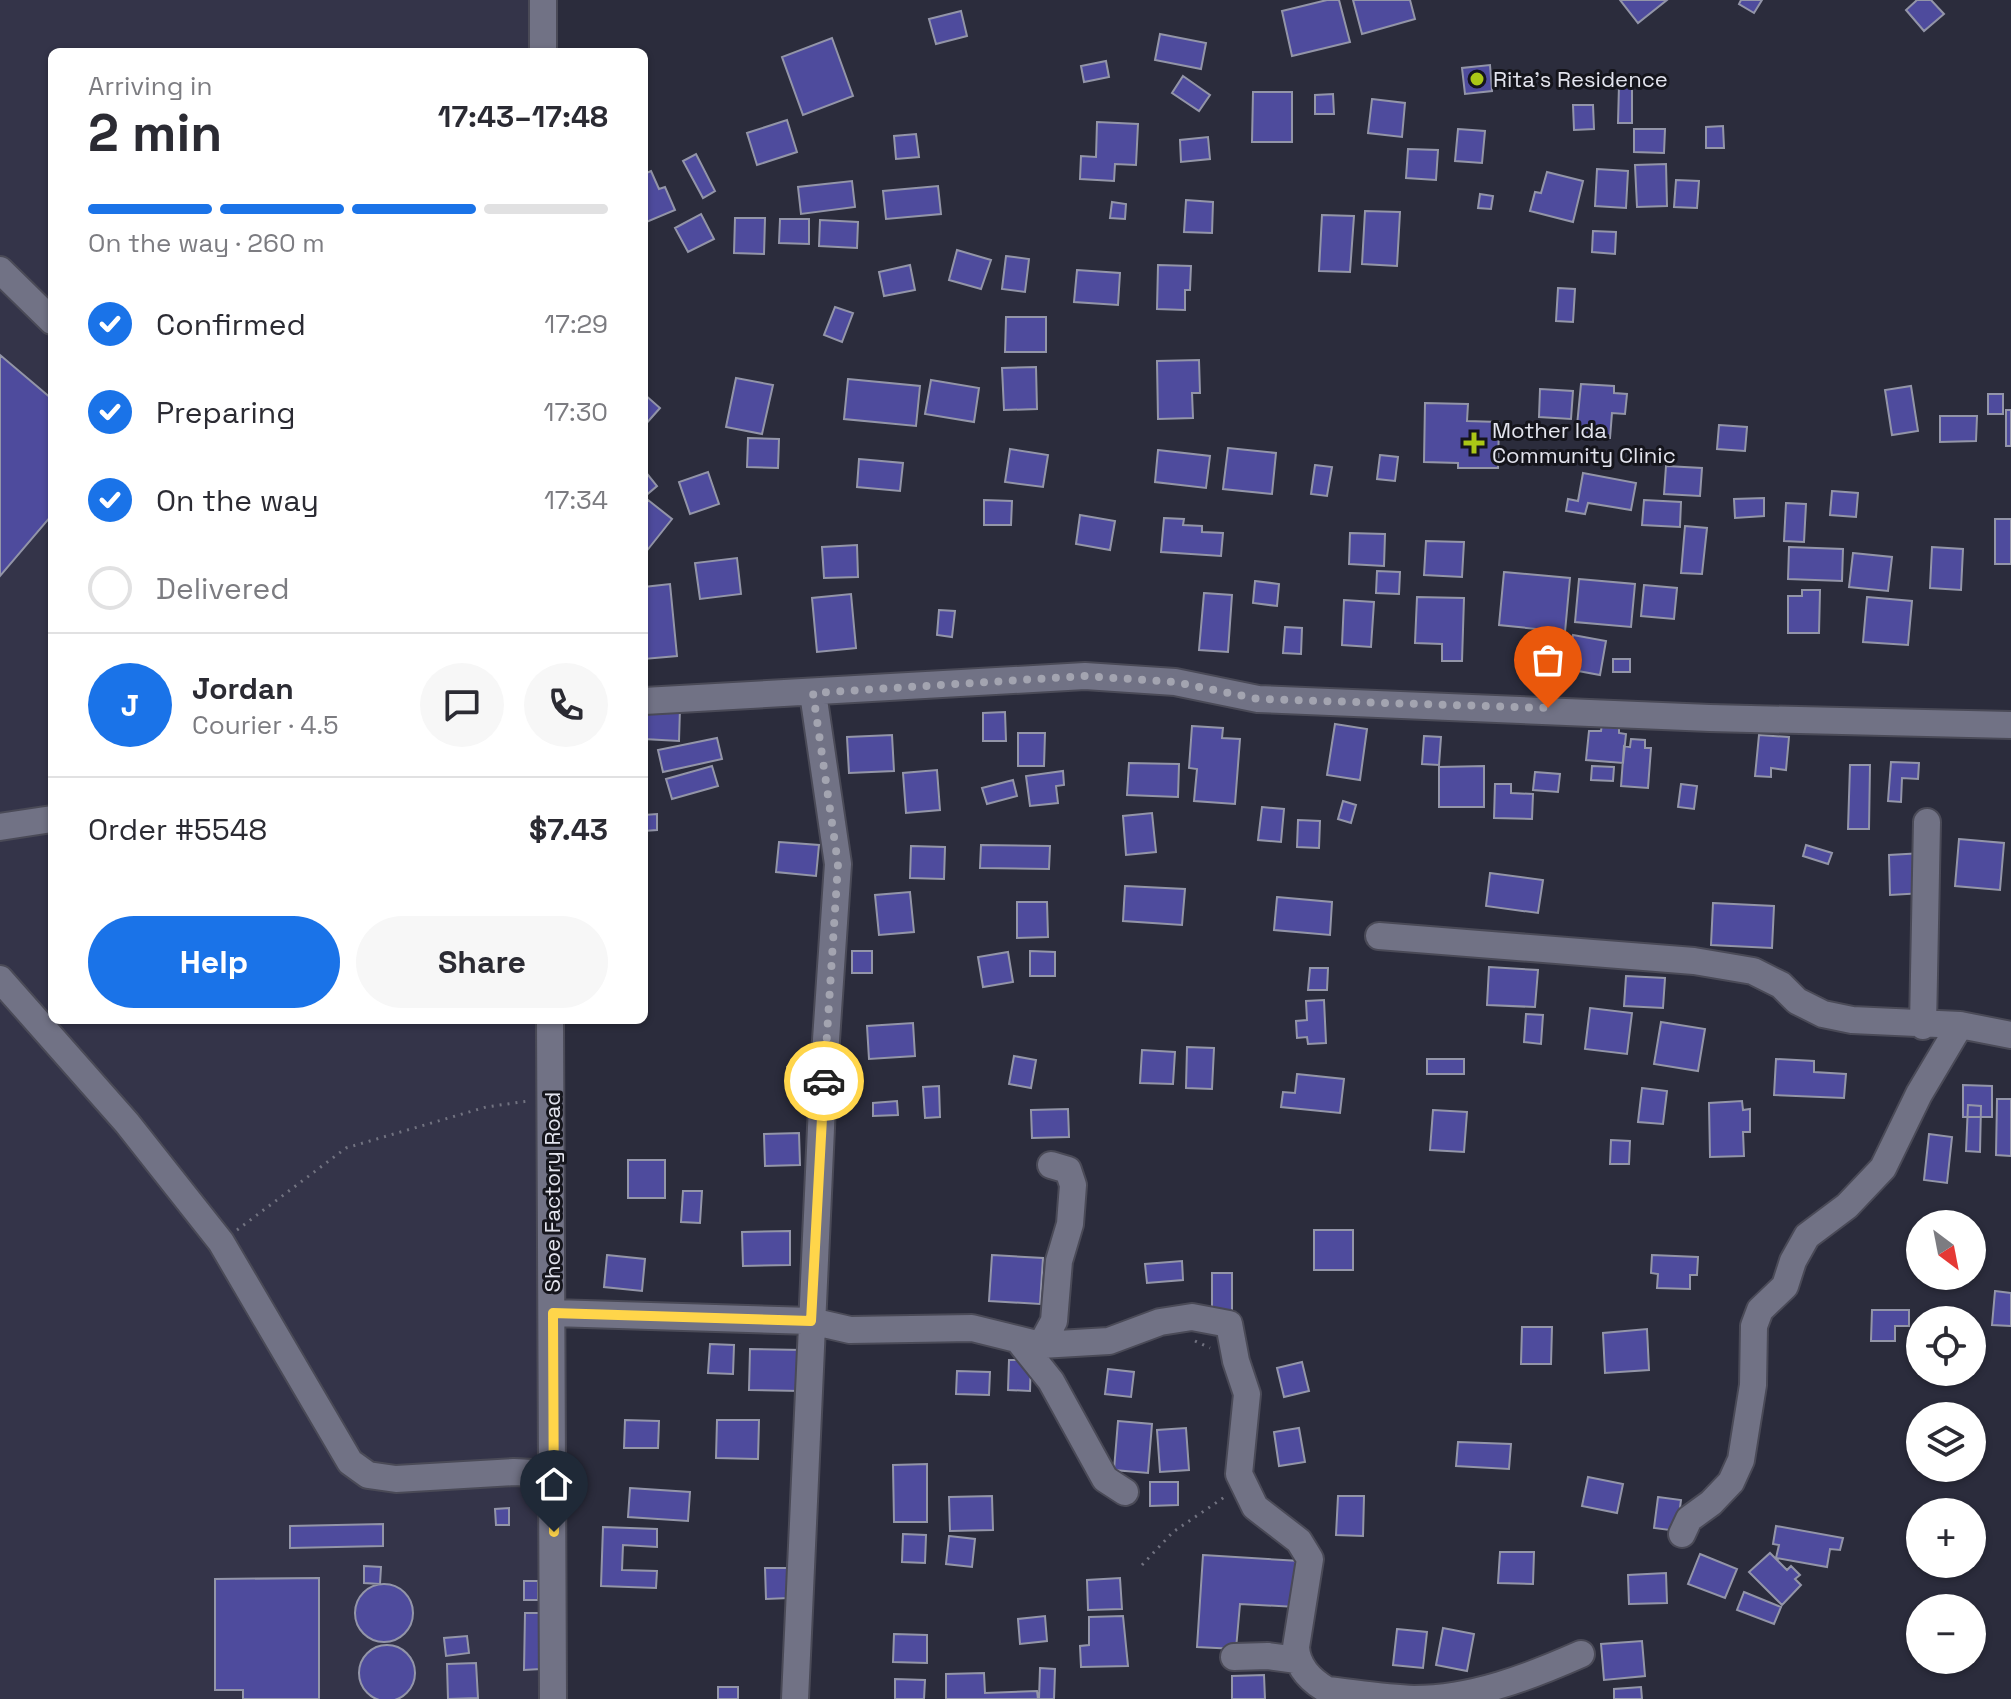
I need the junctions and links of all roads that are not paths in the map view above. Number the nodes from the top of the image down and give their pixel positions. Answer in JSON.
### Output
{"nodes":[{"id":1,"x":543,"y":0,"type":"edge"},
{"id":2,"x":543,"y":48,"type":"edge"},
{"id":3,"x":0,"y":270,"type":"edge"},
{"id":4,"x":48,"y":317,"type":"edge"},
{"id":5,"x":813,"y":693,"type":"junction"},
{"id":6,"x":648,"y":701,"type":"edge"},
{"id":7,"x":2011,"y":725,"type":"edge"},
{"id":8,"x":48,"y":820,"type":"edge"},
{"id":9,"x":1927,"y":822,"type":"dead end"},
{"id":10,"x":0,"y":827,"type":"edge"},
{"id":11,"x":1379,"y":936,"type":"dead end"},
{"id":12,"x":0,"y":979,"type":"edge"},
{"id":13,"x":550,"y":1024,"type":"edge"},
{"id":14,"x":1960,"y":1025,"type":"junction"},
{"id":15,"x":1923,"y":1026,"type":"junction"},
{"id":16,"x":2011,"y":1035,"type":"edge"},
{"id":17,"x":1051,"y":1165,"type":"dead end"},
{"id":18,"x":553,"y":1313,"type":"junction"},
{"id":19,"x":811,"y":1321,"type":"junction"},
{"id":20,"x":1030,"y":1343,"type":"junction"},
{"id":21,"x":552,"y":1474,"type":"junction"},
{"id":22,"x":1125,"y":1492,"type":"dead end"},
{"id":23,"x":1682,"y":1534,"type":"dead end"},
{"id":24,"x":1581,"y":1654,"type":"dead end"},
{"id":25,"x":1234,"y":1657,"type":"dead end"},
{"id":26,"x":1297,"y":1660,"type":"junction"},
{"id":27,"x":553,"y":1699,"type":"edge"},
{"id":28,"x":795,"y":1699,"type":"edge"}],
"edges":[{"from":1,"to":2,"type":"street"},
{"from":3,"to":4,"type":"street"},
{"from":5,"to":6,"type":"street"},
{"from":5,"to":7,"type":"street"},
{"from":5,"to":19,"type":"street"},
{"from":8,"to":10,"type":"street"},
{"from":9,"to":15,"type":"street"},
{"from":11,"to":15,"type":"street"},
{"from":12,"to":21,"type":"street"},
{"from":13,"to":18,"type":"street","name":"Shoe Factory Road"},
{"from":14,"to":15,"type":"street"},
{"from":14,"to":16,"type":"street"},
{"from":14,"to":23,"type":"street"},
{"from":17,"to":20,"type":"street"},
{"from":18,"to":19,"type":"street"},
{"from":18,"to":21,"type":"street","name":"Shoe Factory Road"},
{"from":19,"to":20,"type":"street"},
{"from":19,"to":28,"type":"street"},
{"from":20,"to":22,"type":"street"},
{"from":20,"to":26,"type":"street"},
{"from":21,"to":27,"type":"street","name":"Shoe Factory Road"},
{"from":24,"to":26,"type":"street"},
{"from":25,"to":26,"type":"street"}]}
